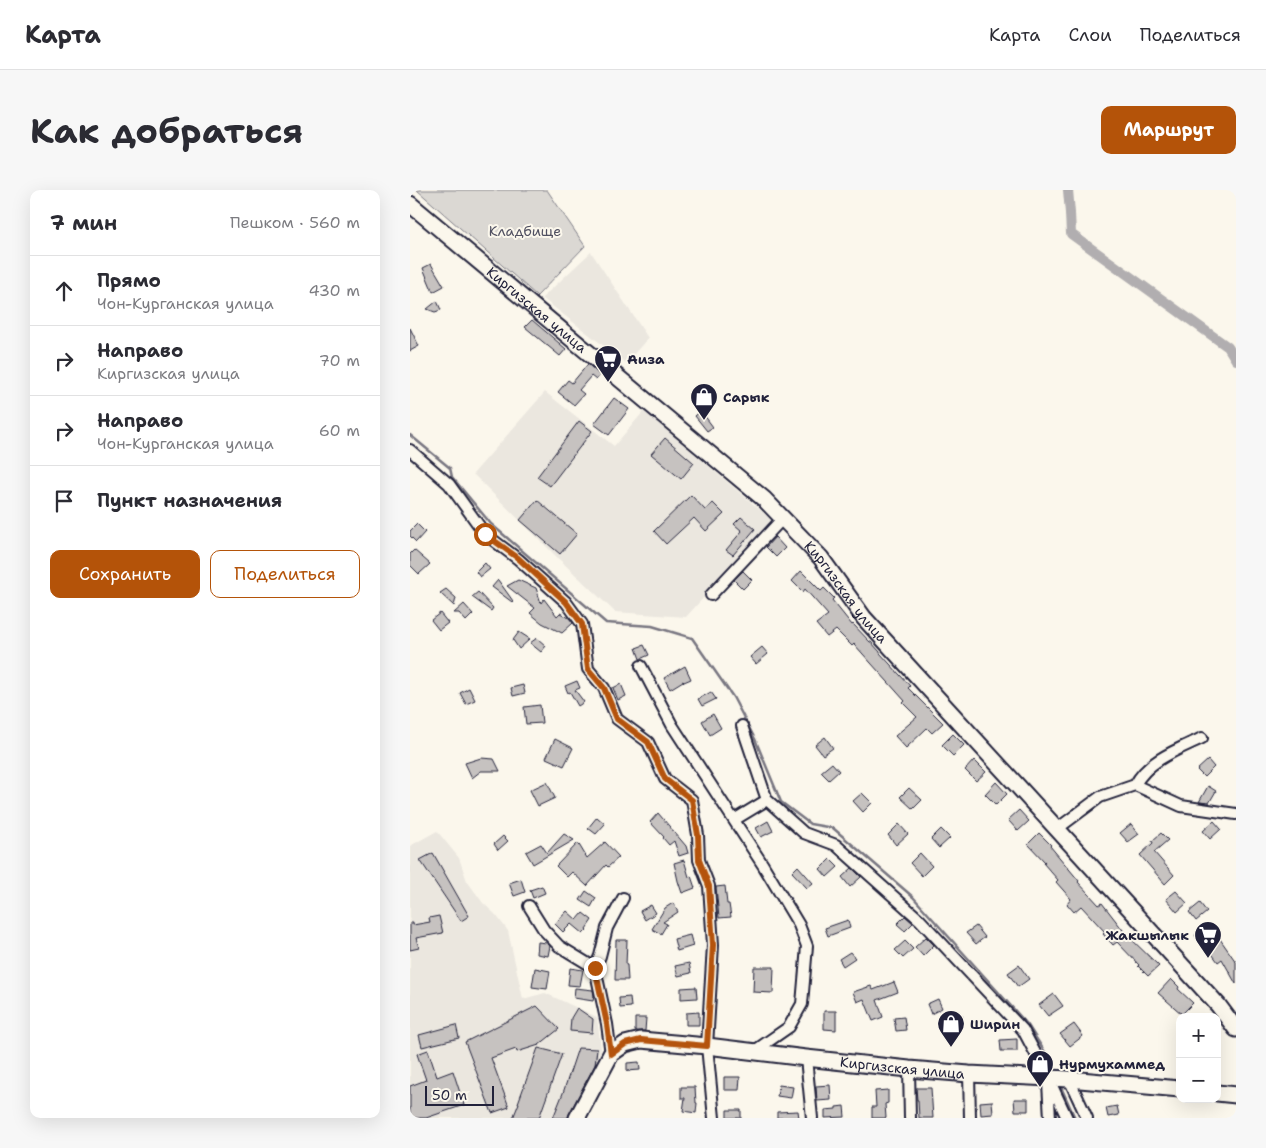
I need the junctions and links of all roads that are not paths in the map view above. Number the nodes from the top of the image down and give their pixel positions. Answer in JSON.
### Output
{"nodes":[{"id":1,"x":410,"y":204,"type":"edge"},
{"id":2,"x":410,"y":450,"type":"edge"},
{"id":3,"x":783,"y":518,"type":"junction"},
{"id":4,"x":711,"y":595,"type":"dead end"},
{"id":5,"x":641,"y":666,"type":"dead end"},
{"id":6,"x":742,"y":726,"type":"dead end"},
{"id":7,"x":1202,"y":738,"type":"dead end"},
{"id":8,"x":1135,"y":785,"type":"junction"},
{"id":9,"x":767,"y":800,"type":"junction"},
{"id":10,"x":1236,"y":814,"type":"edge"},
{"id":11,"x":734,"y":820,"type":"junction"},
{"id":12,"x":1057,"y":829,"type":"junction"},
{"id":13,"x":623,"y":898,"type":"dead end"},
{"id":14,"x":528,"y":906,"type":"dead end"},
{"id":15,"x":595,"y":968,"type":"junction"},
{"id":16,"x":1236,"y":1029,"type":"edge"},
{"id":17,"x":707,"y":1046,"type":"junction"},
{"id":18,"x":753,"y":1052,"type":"junction"},
{"id":19,"x":611,"y":1054,"type":"junction"},
{"id":20,"x":806,"y":1058,"type":"junction"},
{"id":21,"x":909,"y":1069,"type":"junction"},
{"id":22,"x":969,"y":1074,"type":"junction"},
{"id":23,"x":1048,"y":1078,"type":"junction"},
{"id":24,"x":1069,"y":1079,"type":"junction"},
{"id":25,"x":1176,"y":1089,"type":"edge"},
{"id":26,"x":1221,"y":1093,"type":"edge"},
{"id":27,"x":1236,"y":1094,"type":"edge"},
{"id":28,"x":577,"y":1118,"type":"edge"},
{"id":29,"x":714,"y":1118,"type":"edge"},
{"id":30,"x":812,"y":1118,"type":"edge"},
{"id":31,"x":910,"y":1118,"type":"edge"},
{"id":32,"x":970,"y":1118,"type":"edge"},
{"id":33,"x":1050,"y":1118,"type":"edge"},
{"id":34,"x":1066,"y":1118,"type":"edge"},
{"id":35,"x":1087,"y":1118,"type":"edge"}],
"edges":[{"from":1,"to":3,"type":"main road","name":"Киргизская улица"},
{"from":2,"to":17,"type":"street"},
{"from":3,"to":4,"type":"street"},
{"from":3,"to":12,"type":"main road","name":"Киргизская улица"},
{"from":5,"to":11,"type":"street"},
{"from":6,"to":9,"type":"street"},
{"from":7,"to":8,"type":"street"},
{"from":8,"to":10,"type":"street"},
{"from":8,"to":12,"type":"street"},
{"from":9,"to":11,"type":"street"},
{"from":9,"to":23,"type":"street"},
{"from":11,"to":18,"type":"street"},
{"from":12,"to":16,"type":"main road","name":"Киргизская улица"},
{"from":13,"to":15,"type":"street"},
{"from":14,"to":15,"type":"street"},
{"from":15,"to":19,"type":"street"},
{"from":17,"to":18,"type":"main road","name":"Киргизская улица"},
{"from":17,"to":19,"type":"main road","name":"Киргизская улица"},
{"from":17,"to":29,"type":"street"},
{"from":18,"to":20,"type":"main road","name":"Киргизская улица"},
{"from":19,"to":28,"type":"main road"},
{"from":20,"to":21,"type":"main road","name":"Киргизская улица"},
{"from":20,"to":30,"type":"street"},
{"from":21,"to":22,"type":"main road","name":"Киргизская улица"},
{"from":21,"to":31,"type":"street"},
{"from":22,"to":23,"type":"main road","name":"Киргизская улица"},
{"from":22,"to":32,"type":"street"},
{"from":23,"to":24,"type":"main road","name":"Киргизская улица"},
{"from":23,"to":33,"type":"street"},
{"from":23,"to":34,"type":"street"},
{"from":24,"to":25,"type":"main road","name":"Киргизская улица"},
{"from":24,"to":35,"type":"street"},
{"from":26,"to":27,"type":"main road"}]}
